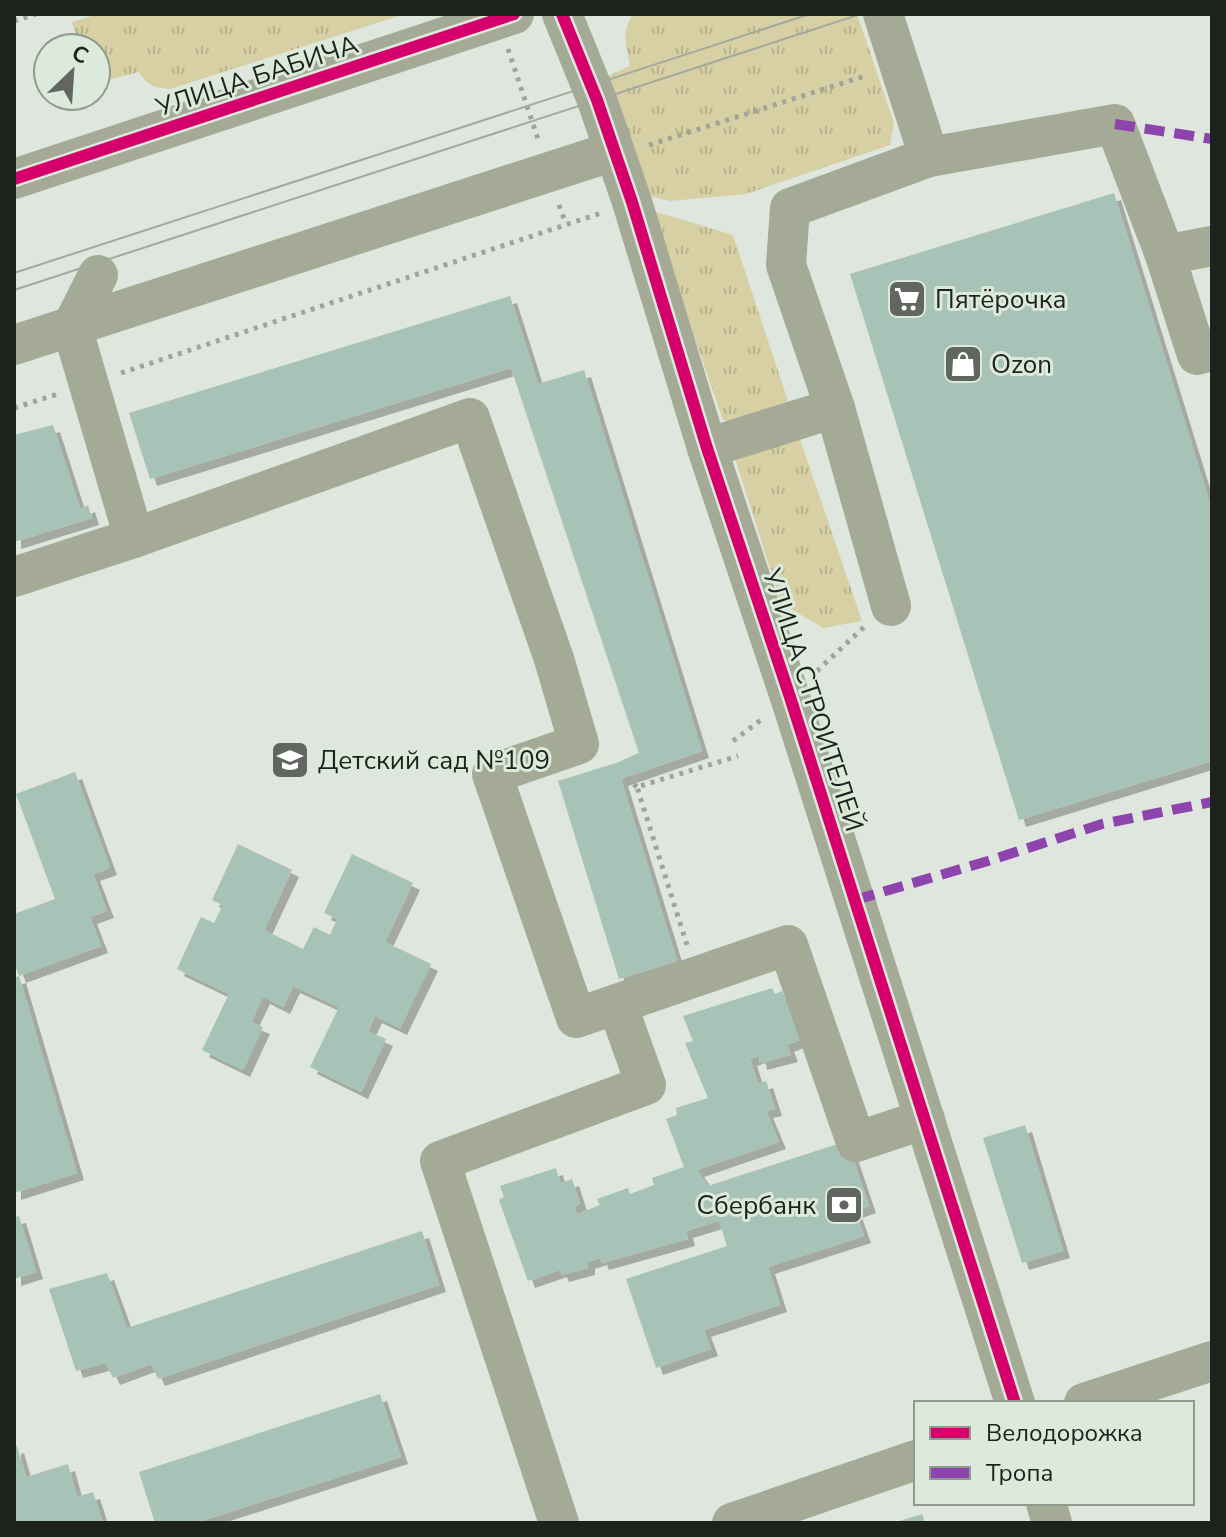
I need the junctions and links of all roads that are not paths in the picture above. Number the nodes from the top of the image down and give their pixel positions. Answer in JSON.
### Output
{"nodes":[{"id":1,"x":562,"y":14,"type":"edge"},
{"id":2,"x":883,"y":14,"type":"edge"},
{"id":3,"x":506,"y":17,"type":"edge"},
{"id":4,"x":615,"y":153,"type":"junction"},
{"id":5,"x":929,"y":157,"type":"junction"},
{"id":6,"x":14,"y":179,"type":"edge"},
{"id":7,"x":1212,"y":246,"type":"edge"},
{"id":8,"x":1165,"y":255,"type":"junction"},
{"id":9,"x":98,"y":275,"type":"dead end"},
{"id":10,"x":72,"y":327,"type":"junction"},
{"id":11,"x":14,"y":345,"type":"edge"},
{"id":12,"x":1212,"y":351,"type":"edge"},
{"id":13,"x":835,"y":408,"type":"junction"},
{"id":14,"x":707,"y":448,"type":"junction"},
{"id":15,"x":134,"y":538,"type":"junction"},
{"id":16,"x":14,"y":577,"type":"edge"},
{"id":17,"x":891,"y":606,"type":"dead end"},
{"id":18,"x":617,"y":1004,"type":"junction"},
{"id":19,"x":925,"y":1119,"type":"junction"},
{"id":20,"x":1212,"y":1361,"type":"edge"},
{"id":21,"x":1014,"y":1401,"type":"edge"},
{"id":22,"x":1090,"y":1401,"type":"edge"},
{"id":23,"x":914,"y":1461,"type":"edge"},
{"id":24,"x":774,"y":1517,"type":"edge"},
{"id":25,"x":559,"y":1523,"type":"edge"},
{"id":26,"x":732,"y":1523,"type":"edge"}],
"edges":[{"from":1,"to":4,"type":"street","name":"УЛИЦА СТРОИТЕЛЕЙ"},
{"from":2,"to":5,"type":"street"},
{"from":3,"to":6,"type":"street","name":"УЛИЦА БАБИЧА"},
{"from":4,"to":10,"type":"street"},
{"from":4,"to":14,"type":"street","name":"УЛИЦА СТРОИТЕЛЕЙ"},
{"from":5,"to":8,"type":"street"},
{"from":5,"to":13,"type":"street"},
{"from":7,"to":8,"type":"street"},
{"from":8,"to":12,"type":"street"},
{"from":9,"to":10,"type":"street"},
{"from":10,"to":11,"type":"street"},
{"from":10,"to":15,"type":"street"},
{"from":13,"to":14,"type":"street"},
{"from":13,"to":17,"type":"street"},
{"from":14,"to":19,"type":"street","name":"УЛИЦА СТРОИТЕЛЕЙ"},
{"from":15,"to":16,"type":"street"},
{"from":15,"to":18,"type":"street"},
{"from":18,"to":19,"type":"street"},
{"from":18,"to":25,"type":"street"},
{"from":19,"to":21,"type":"street","name":"УЛИЦА СТРОИТЕЛЕЙ"},
{"from":20,"to":22,"type":"street"},
{"from":23,"to":24,"type":"street"},
{"from":24,"to":26,"type":"street"}]}
